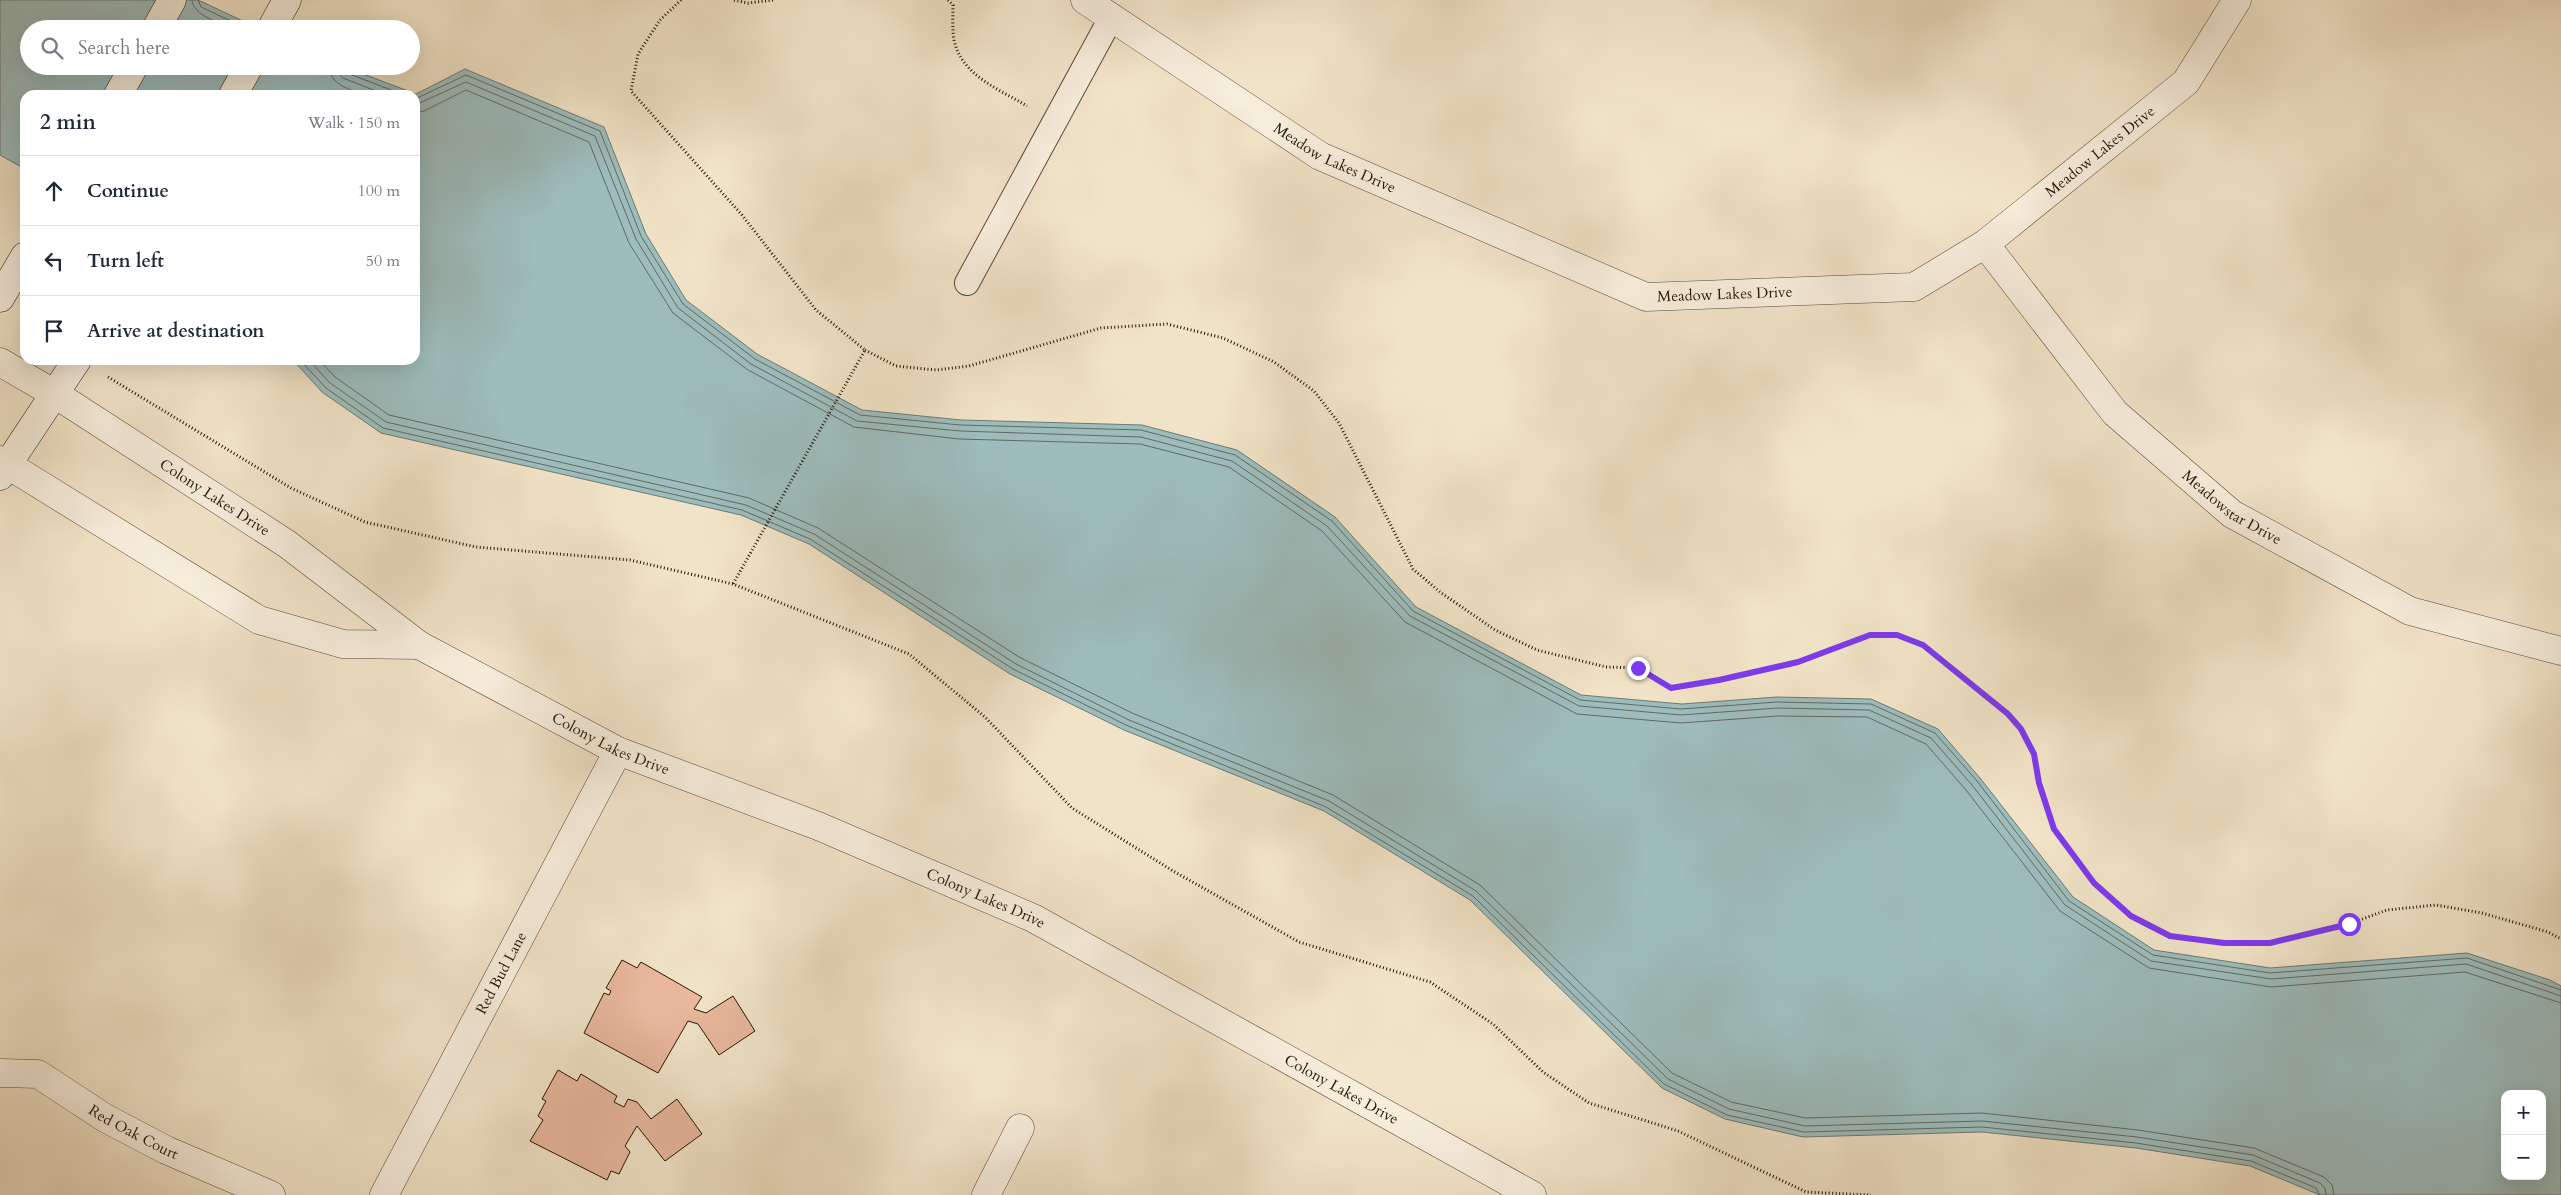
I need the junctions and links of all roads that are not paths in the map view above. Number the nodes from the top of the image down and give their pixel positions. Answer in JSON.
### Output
{"nodes":[{"id":1,"x":172,"y":0,"type":"edge"},
{"id":2,"x":287,"y":0,"type":"edge"},
{"id":3,"x":1085,"y":0,"type":"edge"},
{"id":4,"x":2237,"y":0,"type":"edge"},
{"id":5,"x":1111,"y":18,"type":"junction"},
{"id":6,"x":161,"y":20,"type":"edge"},
{"id":7,"x":276,"y":20,"type":"edge"},
{"id":8,"x":129,"y":75,"type":"edge"},
{"id":9,"x":244,"y":75,"type":"edge"},
{"id":10,"x":121,"y":90,"type":"edge"},
{"id":11,"x":236,"y":90,"type":"edge"},
{"id":12,"x":1985,"y":244,"type":"junction"},
{"id":13,"x":20,"y":264,"type":"edge"},
{"id":14,"x":967,"y":283,"type":"dead end"},
{"id":15,"x":0,"y":298,"type":"edge"},
{"id":16,"x":0,"y":362,"type":"edge"},
{"id":17,"x":74,"y":365,"type":"edge"},
{"id":18,"x":55,"y":394,"type":"junction"},
{"id":19,"x":3,"y":467,"type":"edge"},
{"id":20,"x":419,"y":645,"type":"junction"},
{"id":21,"x":2561,"y":651,"type":"edge"},
{"id":22,"x":618,"y":751,"type":"junction"},
{"id":23,"x":0,"y":1073,"type":"edge"},
{"id":24,"x":1020,"y":1128,"type":"dead end"},
{"id":25,"x":271,"y":1195,"type":"edge"},
{"id":26,"x":384,"y":1195,"type":"edge"},
{"id":27,"x":986,"y":1195,"type":"edge"},
{"id":28,"x":1532,"y":1195,"type":"edge"}],
"edges":[{"from":1,"to":6,"type":"street"},
{"from":2,"to":7,"type":"street"},
{"from":3,"to":5,"type":"street","name":"Meadow Lakes Drive"},
{"from":4,"to":12,"type":"street","name":"Meadow Lakes Drive"},
{"from":5,"to":12,"type":"street","name":"Meadow Lakes Drive"},
{"from":5,"to":14,"type":"lane"},
{"from":8,"to":10,"type":"street"},
{"from":9,"to":11,"type":"street"},
{"from":12,"to":21,"type":"street","name":"Meadowstar Drive"},
{"from":13,"to":15,"type":"street"},
{"from":16,"to":18,"type":"street","name":"Colony Lakes Drive"},
{"from":17,"to":18,"type":"street"},
{"from":18,"to":19,"type":"street"},
{"from":18,"to":20,"type":"street","name":"Colony Lakes Drive"},
{"from":19,"to":20,"type":"street","name":"Colony Lakes Drive"},
{"from":20,"to":22,"type":"street","name":"Colony Lakes Drive"},
{"from":22,"to":26,"type":"street","name":"Red Bud Lane"},
{"from":22,"to":28,"type":"street","name":"Colony Lakes Drive"},
{"from":23,"to":25,"type":"street","name":"Red Oak Court"},
{"from":24,"to":27,"type":"street"}]}
